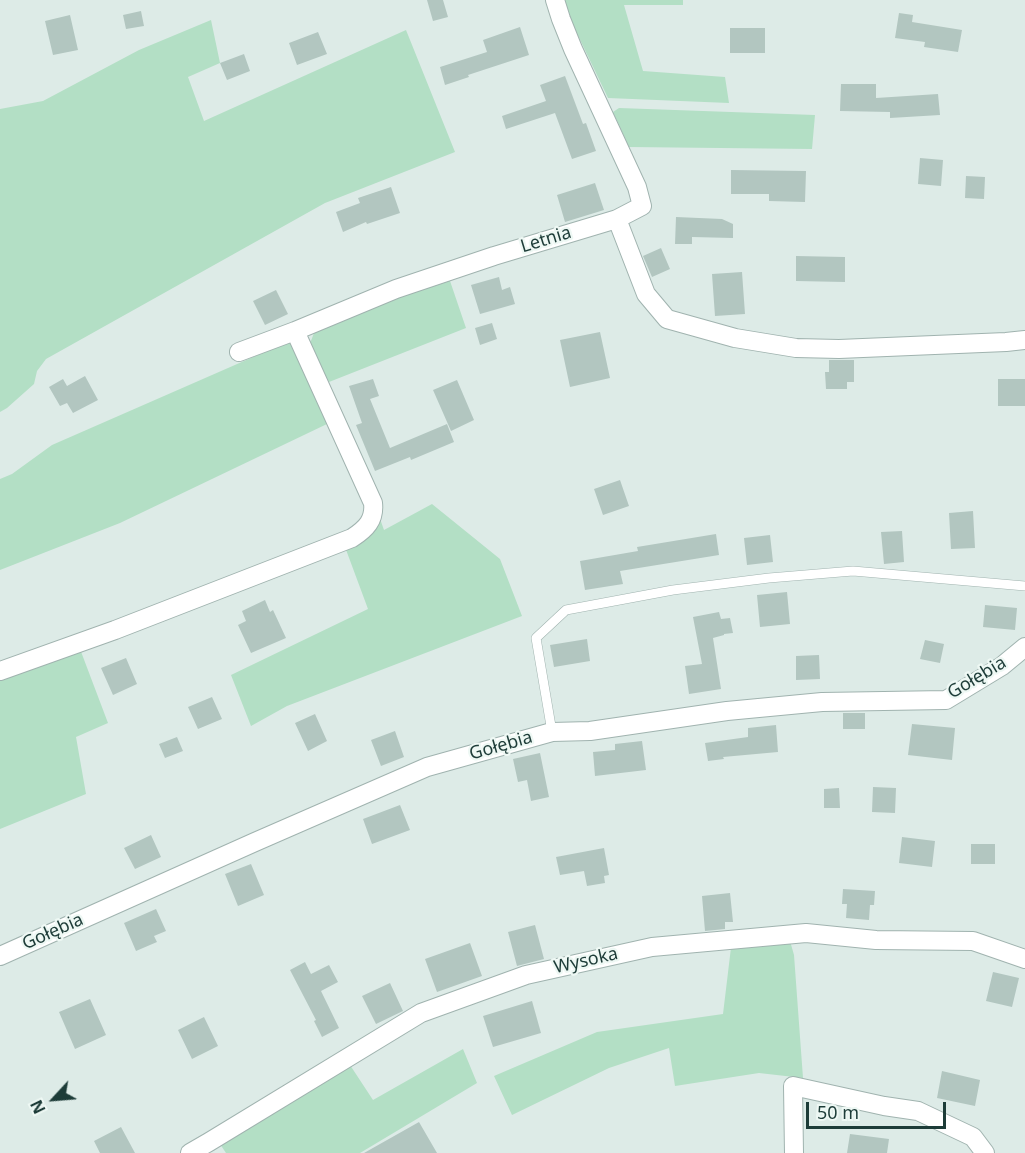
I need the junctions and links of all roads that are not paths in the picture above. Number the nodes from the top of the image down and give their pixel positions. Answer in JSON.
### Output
{"nodes":[{"id":1,"x":555,"y":0,"type":"edge"},
{"id":2,"x":617,"y":219,"type":"junction"},
{"id":3,"x":295,"y":332,"type":"junction"},
{"id":4,"x":1025,"y":340,"type":"edge"},
{"id":5,"x":239,"y":352,"type":"dead end"},
{"id":6,"x":1025,"y":586,"type":"edge"},
{"id":7,"x":1025,"y":646,"type":"edge"},
{"id":8,"x":0,"y":671,"type":"edge"},
{"id":9,"x":552,"y":732,"type":"junction"},
{"id":10,"x":0,"y":956,"type":"edge"},
{"id":11,"x":1025,"y":959,"type":"edge"},
{"id":12,"x":189,"y":1153,"type":"edge"},
{"id":13,"x":794,"y":1153,"type":"edge"},
{"id":14,"x":985,"y":1153,"type":"edge"}],
"edges":[{"from":1,"to":2,"type":"street","name":"Letnia"},
{"from":2,"to":3,"type":"street","name":"Letnia"},
{"from":2,"to":4,"type":"street"},
{"from":3,"to":5,"type":"street","name":"Letnia"},
{"from":3,"to":8,"type":"street"},
{"from":6,"to":9,"type":"lane"},
{"from":7,"to":9,"type":"street","name":"Gołębia"},
{"from":9,"to":10,"type":"street","name":"Gołębia"},
{"from":11,"to":12,"type":"street","name":"Wysoka"},
{"from":13,"to":14,"type":"street"}]}
